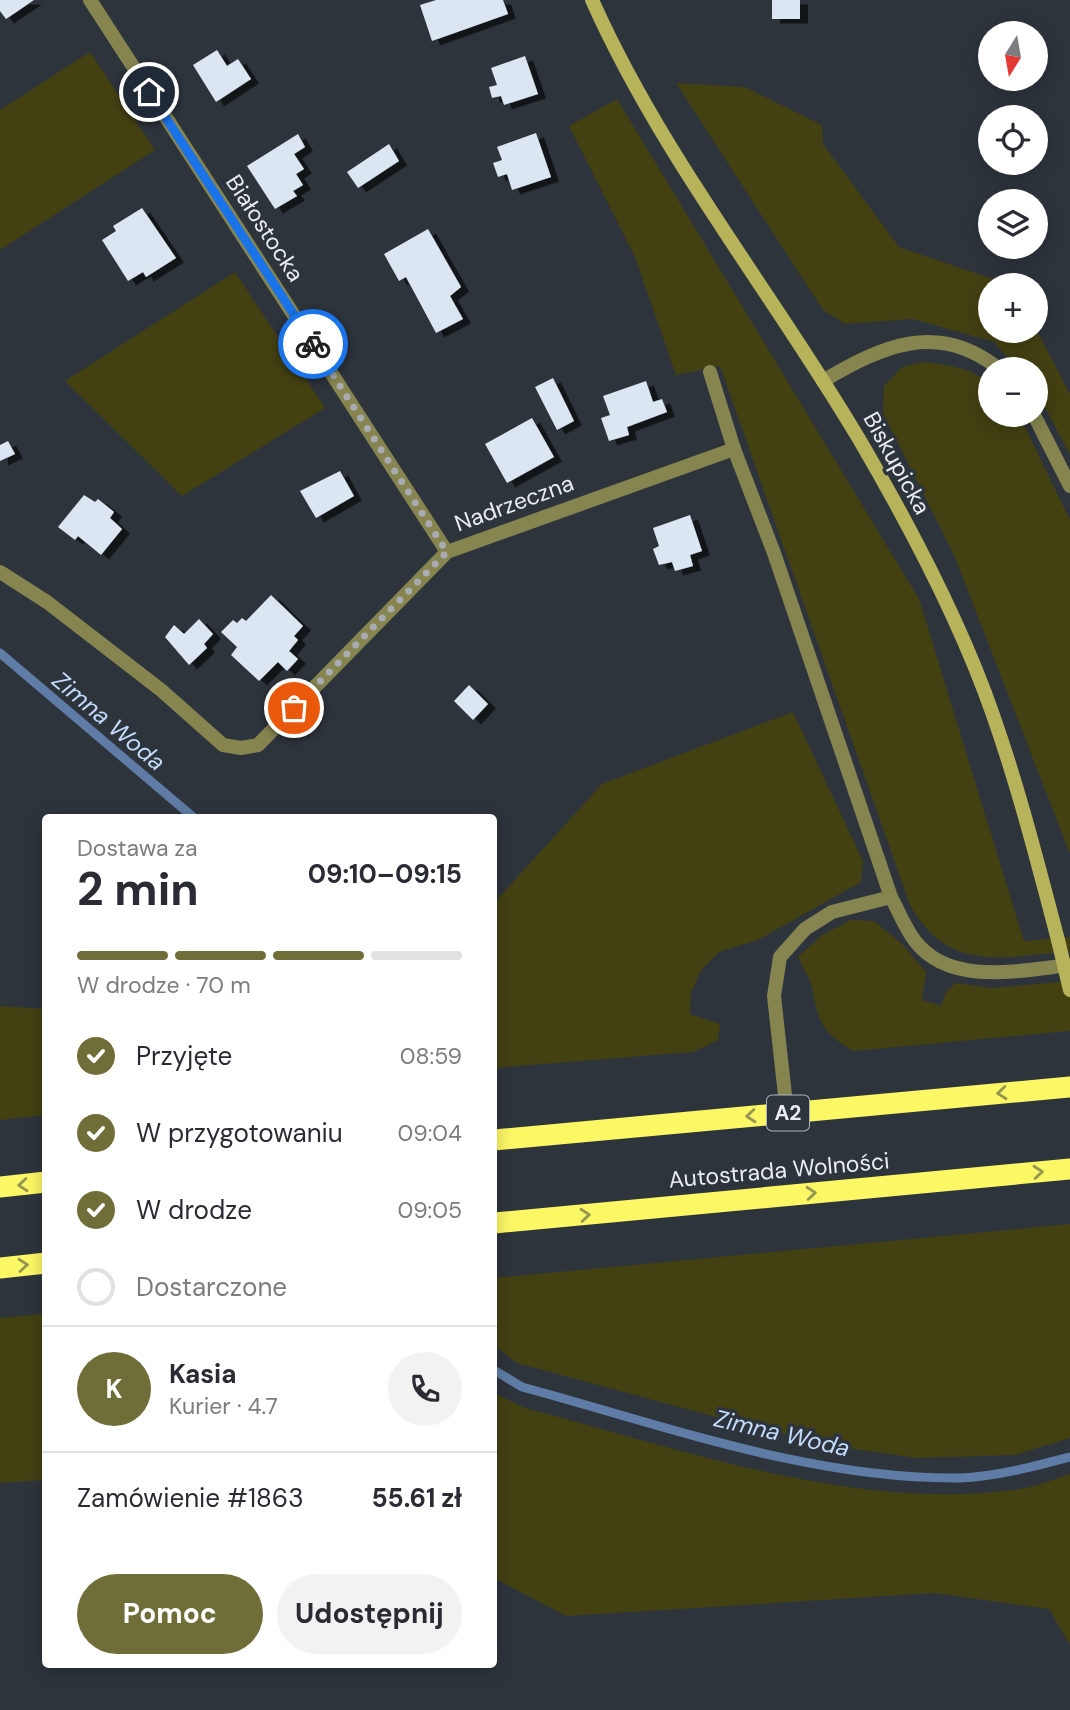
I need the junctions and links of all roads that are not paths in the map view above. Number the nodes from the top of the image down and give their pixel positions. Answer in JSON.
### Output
{"nodes":[{"id":1,"x":90,"y":0,"type":"edge"},
{"id":2,"x":592,"y":0,"type":"edge"},
{"id":3,"x":979,"y":357,"type":"edge"},
{"id":4,"x":710,"y":372,"type":"dead end"},
{"id":5,"x":823,"y":381,"type":"junction"},
{"id":6,"x":1040,"y":427,"type":"edge"},
{"id":7,"x":734,"y":449,"type":"junction"},
{"id":8,"x":1070,"y":486,"type":"edge"},
{"id":9,"x":447,"y":552,"type":"junction"},
{"id":10,"x":0,"y":572,"type":"edge"},
{"id":11,"x":891,"y":898,"type":"junction"},
{"id":12,"x":1070,"y":965,"type":"edge"},
{"id":13,"x":1070,"y":990,"type":"edge"},
{"id":14,"x":1070,"y":1087,"type":"edge"},
{"id":15,"x":787,"y":1113,"type":"junction"},
{"id":16,"x":500,"y":1139,"type":"edge"},
{"id":17,"x":1070,"y":1168,"type":"edge"},
{"id":18,"x":42,"y":1182,"type":"edge"},
{"id":19,"x":0,"y":1187,"type":"edge"},
{"id":20,"x":497,"y":1223,"type":"edge"},
{"id":21,"x":42,"y":1263,"type":"edge"},
{"id":22,"x":0,"y":1268,"type":"edge"}],
"edges":[{"from":1,"to":9,"type":"street","name":"Białostocka"},
{"from":2,"to":5,"type":"main road","name":"Biskupicka"},
{"from":3,"to":5,"type":"street"},
{"from":4,"to":7,"type":"street"},
{"from":5,"to":13,"type":"main road","name":"Biskupicka","bridge":true},
{"from":6,"to":8,"type":"street"},
{"from":7,"to":9,"type":"street","name":"Nadrzeczna"},
{"from":7,"to":11,"type":"street"},
{"from":9,"to":10,"type":"street","name":"Nadrzeczna"},
{"from":11,"to":12,"type":"street"},
{"from":11,"to":15,"type":"street"},
{"from":14,"to":15,"type":"highway","number":"A2","one_way":true},
{"from":15,"to":16,"type":"highway","number":"A2","one_way":true},
{"from":20,"to":17,"type":"highway","name":"Autostrada Wolności","one_way":true},
{"from":18,"to":19,"type":"highway","one_way":true},
{"from":22,"to":21,"type":"highway","one_way":true}]}
